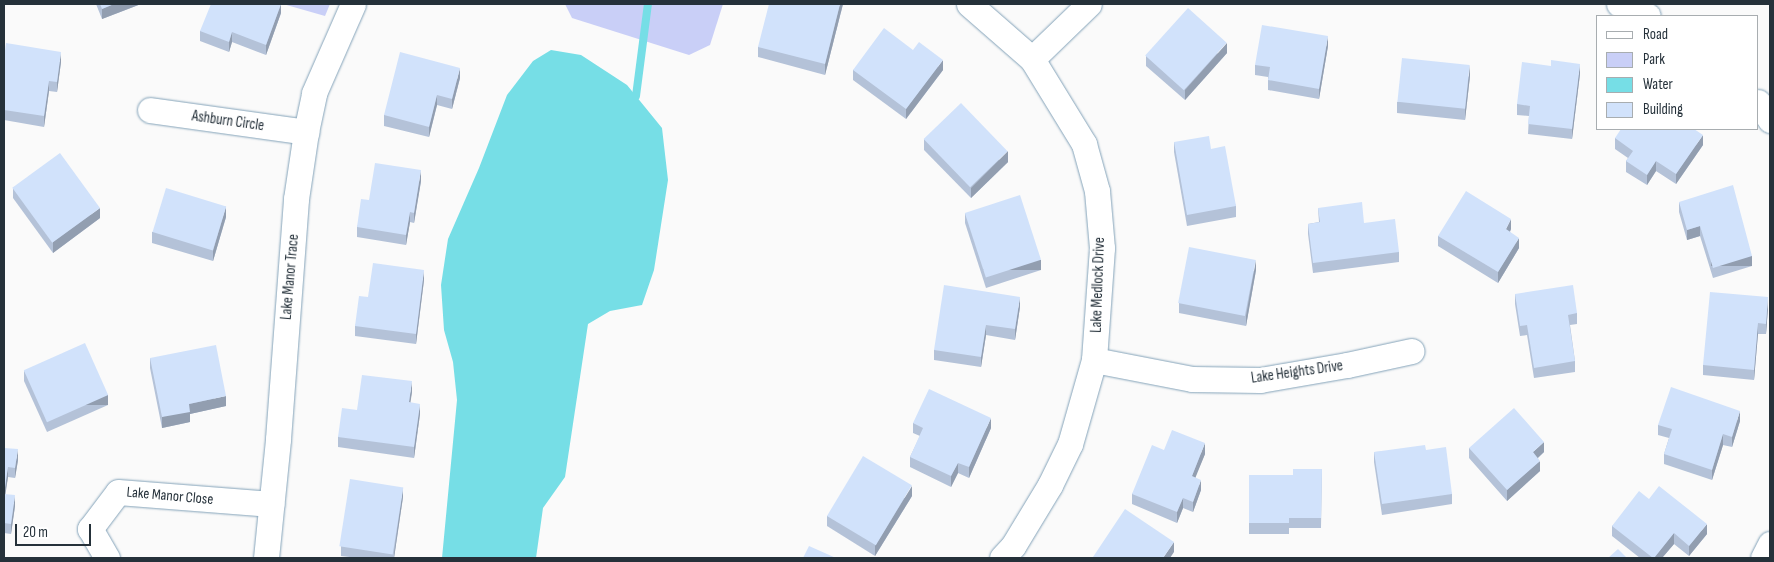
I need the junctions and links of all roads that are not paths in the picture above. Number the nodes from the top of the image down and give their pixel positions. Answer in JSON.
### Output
{"nodes":[{"id":1,"x":353,"y":4,"type":"edge"},
{"id":2,"x":968,"y":4,"type":"edge"},
{"id":3,"x":1089,"y":4,"type":"edge"},
{"id":4,"x":1618,"y":4,"type":"edge"},
{"id":5,"x":1646,"y":15,"type":"edge"},
{"id":6,"x":1032,"y":59,"type":"junction"},
{"id":7,"x":1759,"y":104,"type":"edge"},
{"id":8,"x":150,"y":110,"type":"dead end"},
{"id":9,"x":1770,"y":120,"type":"edge"},
{"id":10,"x":306,"y":132,"type":"junction"},
{"id":11,"x":1411,"y":351,"type":"dead end"},
{"id":12,"x":1094,"y":360,"type":"junction"},
{"id":13,"x":272,"y":504,"type":"junction"},
{"id":14,"x":1770,"y":544,"type":"edge"},
{"id":15,"x":107,"y":558,"type":"edge"},
{"id":16,"x":266,"y":558,"type":"edge"},
{"id":17,"x":1002,"y":558,"type":"edge"},
{"id":18,"x":1763,"y":558,"type":"edge"}],
"edges":[{"from":1,"to":10,"type":"street","name":"Lake Manor Trace"},
{"from":2,"to":6,"type":"street","name":"Lake Medlock Drive"},
{"from":3,"to":6,"type":"street"},
{"from":4,"to":5,"type":"street"},
{"from":6,"to":12,"type":"street","name":"Lake Medlock Drive"},
{"from":7,"to":9,"type":"street"},
{"from":8,"to":10,"type":"street","name":"Ashburn Circle"},
{"from":10,"to":13,"type":"street","name":"Lake Manor Trace"},
{"from":11,"to":12,"type":"street","name":"Lake Heights Drive"},
{"from":12,"to":17,"type":"street","name":"Lake Medlock Drive"},
{"from":13,"to":15,"type":"street","name":"Lake Manor Close"},
{"from":13,"to":16,"type":"street","name":"Lake Manor Trace"},
{"from":14,"to":18,"type":"street"}]}
